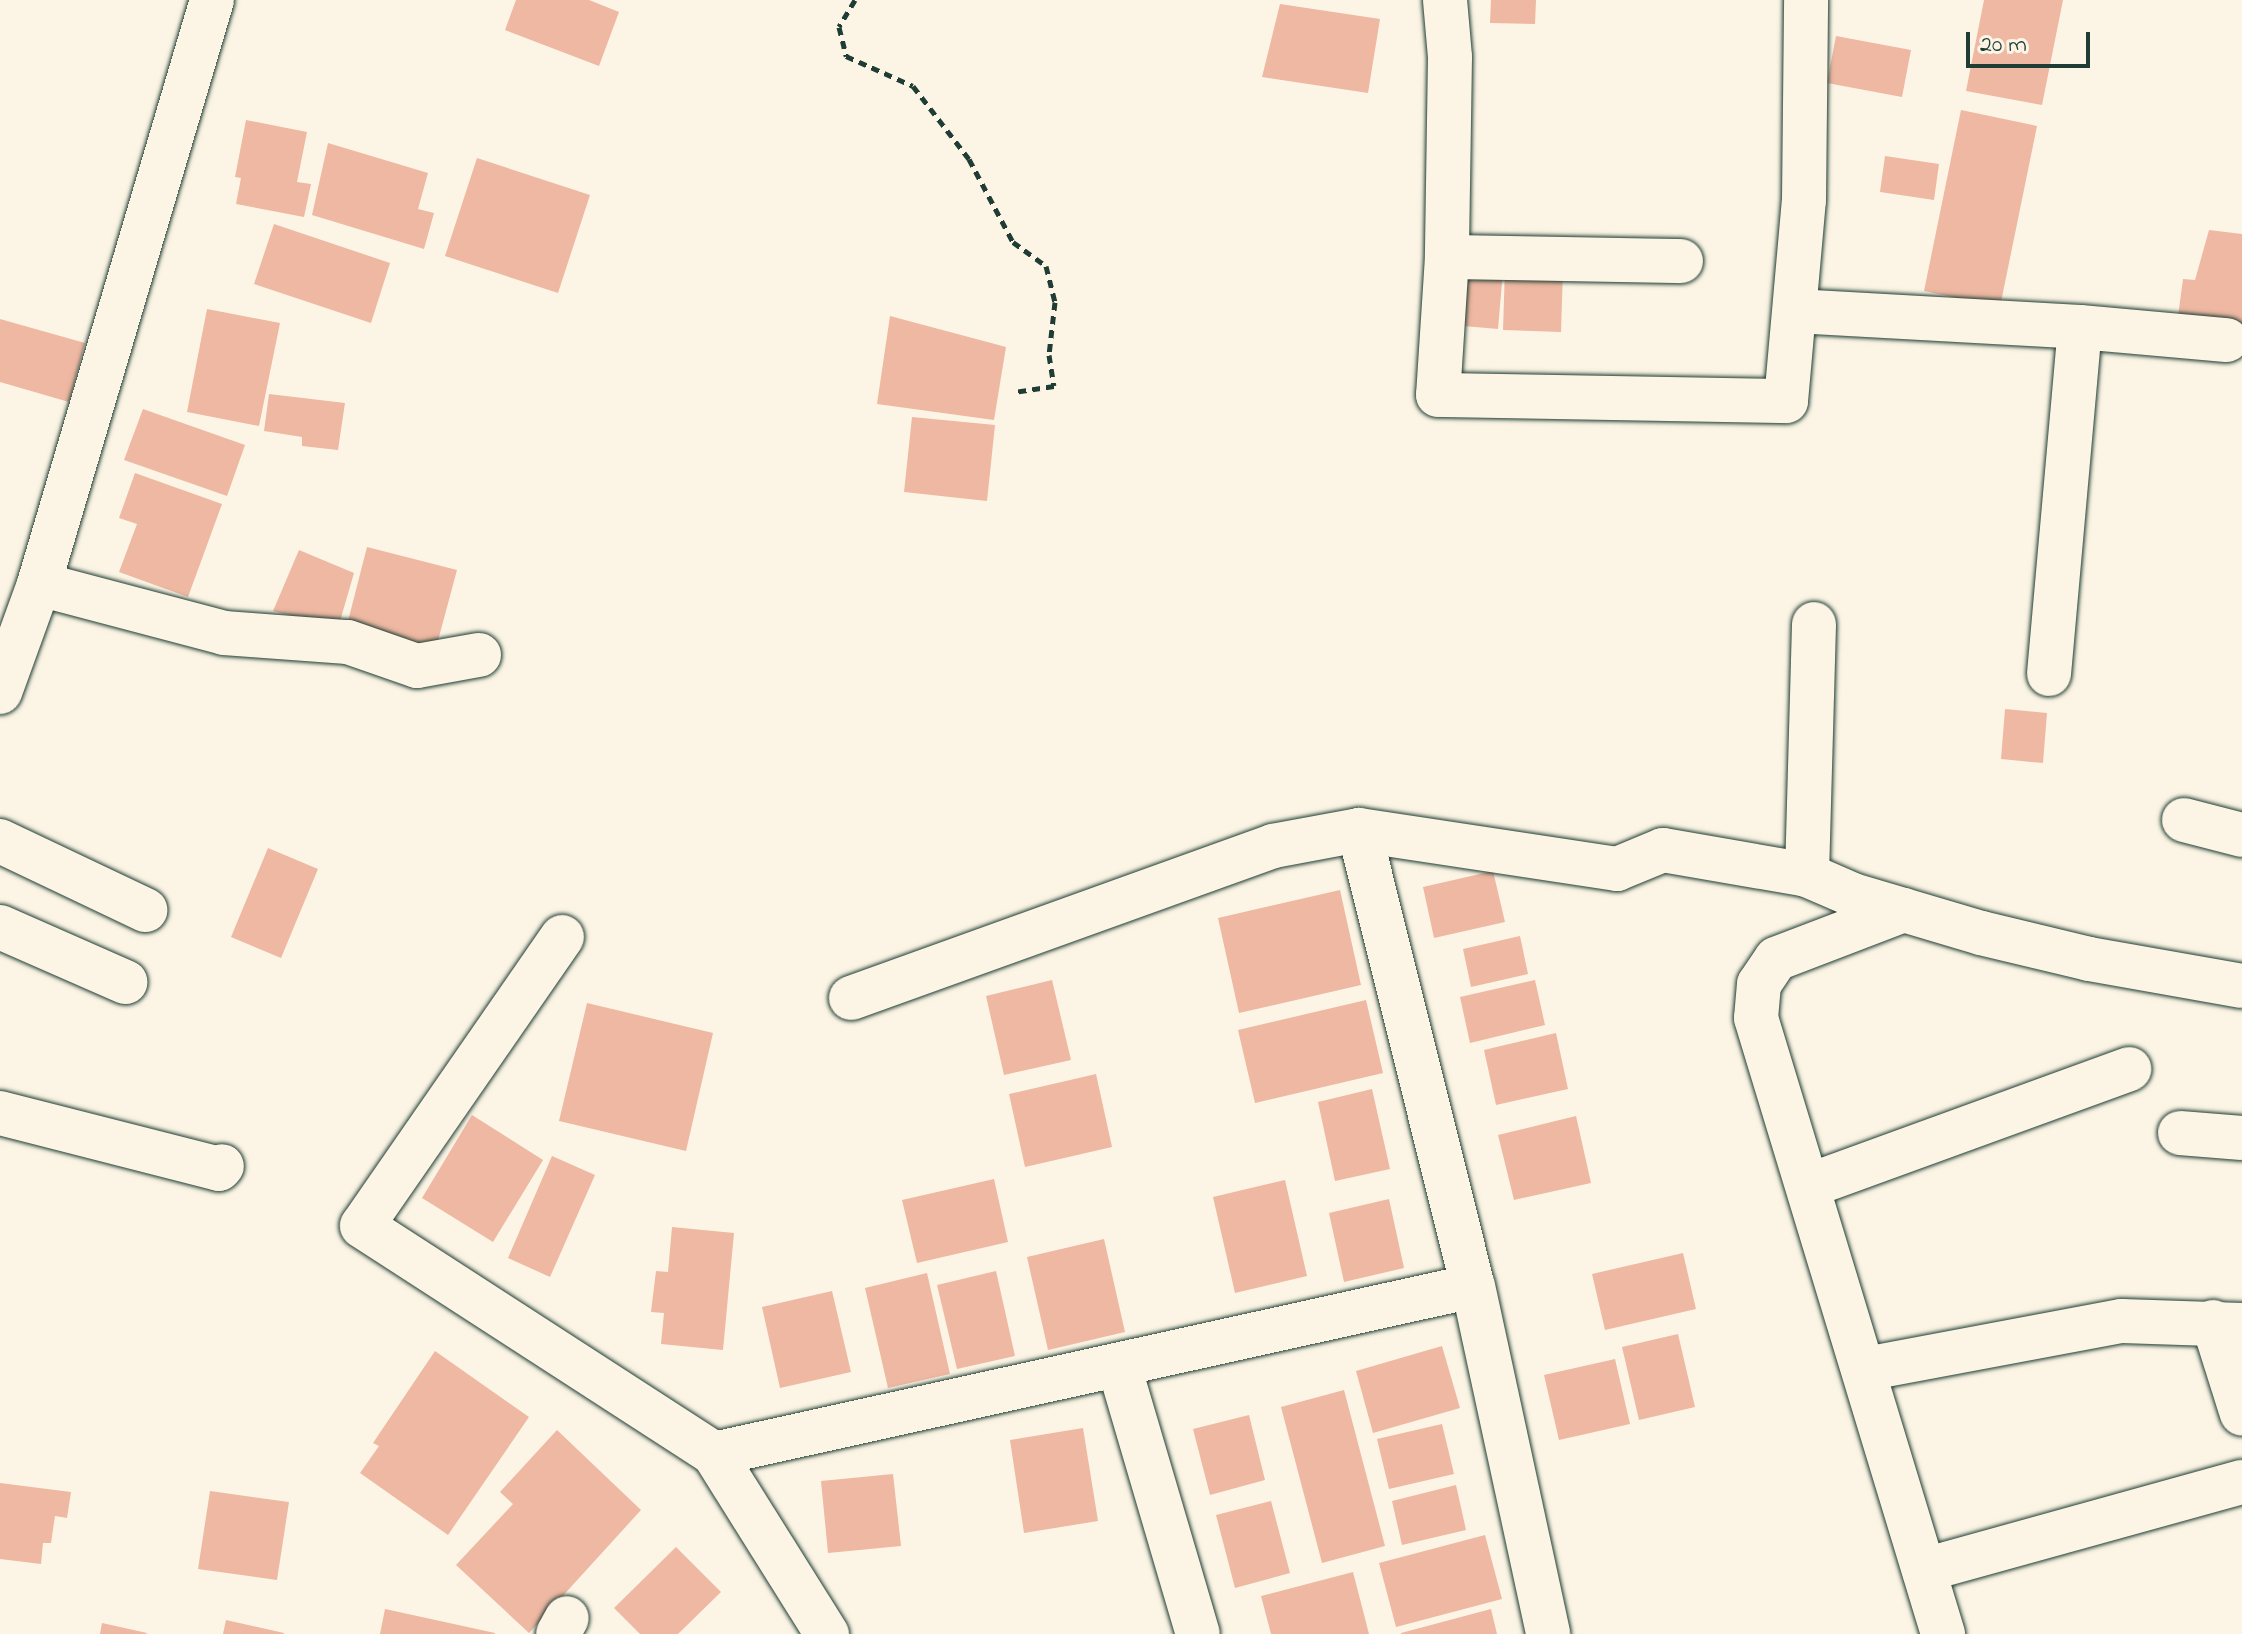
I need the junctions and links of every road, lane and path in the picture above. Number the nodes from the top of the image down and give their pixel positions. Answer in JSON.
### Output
{"nodes":[{"id":1,"x":855,"y":0,"type":"edge"},
{"id":2,"x":1445,"y":0,"type":"edge"},
{"id":3,"x":1806,"y":0,"type":"edge"},
{"id":4,"x":204,"y":4,"type":"edge"},
{"id":5,"x":1447,"y":257,"type":"junction"},
{"id":6,"x":1681,"y":261,"type":"dead end"},
{"id":7,"x":1795,"y":311,"type":"junction"},
{"id":8,"x":2080,"y":327,"type":"junction"},
{"id":9,"x":2226,"y":340,"type":"dead end"},
{"id":10,"x":1014,"y":392,"type":"dead end"},
{"id":11,"x":39,"y":584,"type":"junction"},
{"id":12,"x":1814,"y":624,"type":"dead end"},
{"id":13,"x":479,"y":655,"type":"dead end"},
{"id":14,"x":2049,"y":674,"type":"dead end"},
{"id":15,"x":0,"y":692,"type":"edge"},
{"id":16,"x":2184,"y":820,"type":"dead end"},
{"id":17,"x":1359,"y":830,"type":"junction"},
{"id":18,"x":2242,"y":835,"type":"edge"},
{"id":19,"x":0,"y":841,"type":"edge"},
{"id":20,"x":1807,"y":875,"type":"junction"},
{"id":21,"x":145,"y":910,"type":"dead end"},
{"id":22,"x":1904,"y":910,"type":"junction"},
{"id":23,"x":0,"y":927,"type":"edge"},
{"id":24,"x":562,"y":937,"type":"dead end"},
{"id":25,"x":125,"y":982,"type":"dead end"},
{"id":26,"x":2242,"y":986,"type":"edge"},
{"id":27,"x":851,"y":998,"type":"dead end"},
{"id":28,"x":2129,"y":1069,"type":"dead end"},
{"id":29,"x":0,"y":1113,"type":"edge"},
{"id":30,"x":2180,"y":1133,"type":"dead end"},
{"id":31,"x":2242,"y":1138,"type":"edge"},
{"id":32,"x":222,"y":1166,"type":"dead end"},
{"id":33,"x":1808,"y":1186,"type":"junction"},
{"id":34,"x":1473,"y":1286,"type":"junction"},
{"id":35,"x":2228,"y":1324,"type":"edge"},
{"id":36,"x":1119,"y":1366,"type":"junction"},
{"id":37,"x":1865,"y":1369,"type":"junction"},
{"id":38,"x":2242,"y":1414,"type":"edge"},
{"id":39,"x":714,"y":1454,"type":"junction"},
{"id":40,"x":2242,"y":1482,"type":"edge"},
{"id":41,"x":1924,"y":1570,"type":"junction"},
{"id":42,"x":827,"y":1634,"type":"edge"},
{"id":43,"x":1198,"y":1634,"type":"edge"},
{"id":44,"x":1548,"y":1634,"type":"edge"},
{"id":45,"x":1943,"y":1634,"type":"edge"}],
"edges":[{"from":1,"to":10,"type":"path"},
{"from":2,"to":5,"type":"street"},
{"from":3,"to":7,"type":"street"},
{"from":4,"to":11,"type":"street"},
{"from":5,"to":6,"type":"street"},
{"from":5,"to":7,"type":"street"},
{"from":7,"to":8,"type":"street"},
{"from":8,"to":9,"type":"street"},
{"from":8,"to":14,"type":"street"},
{"from":11,"to":13,"type":"street"},
{"from":11,"to":15,"type":"street"},
{"from":12,"to":20,"type":"street"},
{"from":16,"to":18,"type":"street"},
{"from":17,"to":20,"type":"street"},
{"from":17,"to":27,"type":"street"},
{"from":17,"to":34,"type":"street"},
{"from":19,"to":21,"type":"street"},
{"from":20,"to":22,"type":"street"},
{"from":22,"to":26,"type":"street"},
{"from":22,"to":33,"type":"street"},
{"from":23,"to":25,"type":"street"},
{"from":24,"to":39,"type":"street"},
{"from":28,"to":33,"type":"street"},
{"from":29,"to":32,"type":"street"},
{"from":30,"to":31,"type":"street"},
{"from":33,"to":37,"type":"street"},
{"from":34,"to":36,"type":"street"},
{"from":34,"to":44,"type":"street"},
{"from":35,"to":37,"type":"street"},
{"from":35,"to":38,"type":"street"},
{"from":36,"to":39,"type":"street"},
{"from":36,"to":43,"type":"street"},
{"from":37,"to":41,"type":"street"},
{"from":39,"to":42,"type":"street"},
{"from":40,"to":41,"type":"street"},
{"from":41,"to":45,"type":"street"}]}
